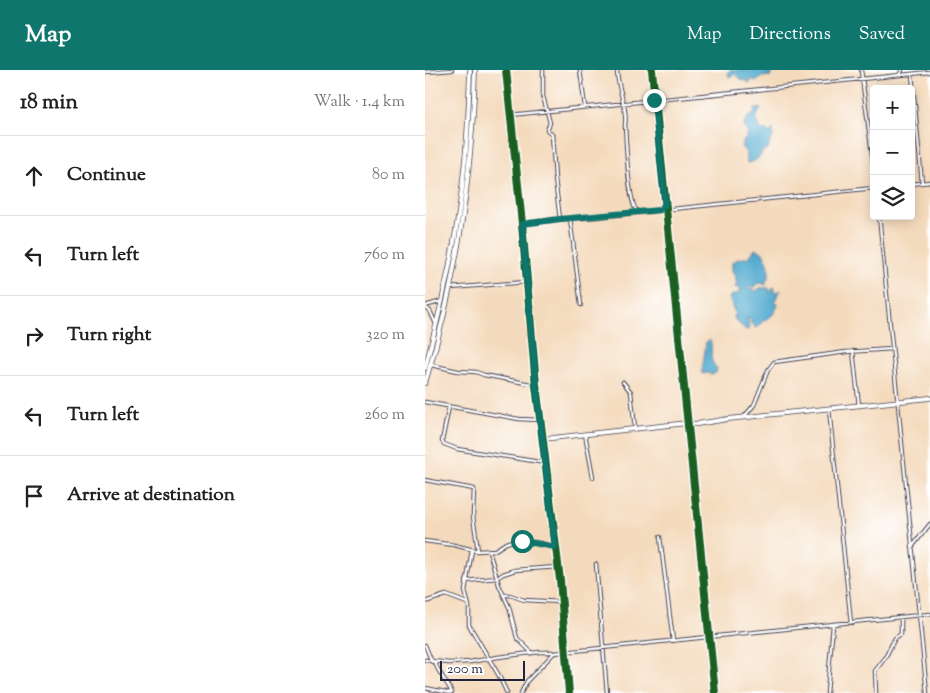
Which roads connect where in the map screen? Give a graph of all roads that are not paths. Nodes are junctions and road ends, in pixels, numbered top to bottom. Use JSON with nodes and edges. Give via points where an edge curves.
{"nodes":[{"id":1,"x":452,"y":70,"type":"edge"},
{"id":2,"x":470,"y":70,"type":"edge"},
{"id":3,"x":475,"y":70,"type":"edge"},
{"id":4,"x":506,"y":70,"type":"edge"},
{"id":5,"x":543,"y":70,"type":"edge"},
{"id":6,"x":580,"y":70,"type":"edge"},
{"id":7,"x":617,"y":70,"type":"edge"},
{"id":8,"x":652,"y":70,"type":"edge"},
{"id":9,"x":861,"y":70,"type":"edge"},
{"id":10,"x":902,"y":70,"type":"edge"},
{"id":11,"x":425,"y":72,"type":"edge"},
{"id":12,"x":930,"y":72,"type":"edge"},
{"id":13,"x":907,"y":74,"type":"junction"},
{"id":14,"x":912,"y":74,"type":"junction"},
{"id":15,"x":899,"y":75,"type":"junction"},
{"id":16,"x":862,"y":79,"type":"junction"},
{"id":17,"x":654,"y":100,"type":"junction"},
{"id":18,"x":622,"y":104,"type":"junction"},
{"id":19,"x":585,"y":107,"type":"junction"},
{"id":20,"x":547,"y":111,"type":"junction"},
{"id":21,"x":510,"y":115,"type":"junction"},
{"id":22,"x":870,"y":139,"type":"edge"},
{"id":23,"x":930,"y":182,"type":"edge"},
{"id":24,"x":923,"y":183,"type":"junction"},
{"id":25,"x":915,"y":184,"type":"edge"},
{"id":26,"x":870,"y":188,"type":"edge"},
{"id":27,"x":665,"y":204,"type":"junction"},
{"id":28,"x":666,"y":209,"type":"junction"},
{"id":29,"x":660,"y":210,"type":"junction"},
{"id":30,"x":639,"y":212,"type":"junction"},
{"id":31,"x":570,"y":218,"type":"junction"},
{"id":32,"x":560,"y":219,"type":"junction"},
{"id":33,"x":879,"y":220,"type":"edge"},
{"id":34,"x":522,"y":224,"type":"junction"},
{"id":35,"x":527,"y":282,"type":"junction"},
{"id":36,"x":450,"y":288,"type":"junction"},
{"id":37,"x":442,"y":301,"type":"junction"},
{"id":38,"x":425,"y":306,"type":"edge"},
{"id":39,"x":581,"y":306,"type":"dead end"},
{"id":40,"x":437,"y":325,"type":"junction"},
{"id":41,"x":892,"y":349,"type":"junction"},
{"id":42,"x":853,"y":352,"type":"junction"},
{"id":43,"x":431,"y":364,"type":"junction"},
{"id":44,"x":425,"y":368,"type":"edge"},
{"id":45,"x":623,"y":382,"type":"dead end"},
{"id":46,"x":425,"y":383,"type":"edge"},
{"id":47,"x":536,"y":385,"type":"junction"},
{"id":48,"x":930,"y":398,"type":"edge"},
{"id":49,"x":425,"y":402,"type":"edge"},
{"id":50,"x":898,"y":402,"type":"junction"},
{"id":51,"x":859,"y":406,"type":"junction"},
{"id":52,"x":449,"y":407,"type":"junction"},
{"id":53,"x":829,"y":409,"type":"junction"},
{"id":54,"x":744,"y":417,"type":"junction"},
{"id":55,"x":541,"y":420,"type":"junction"},
{"id":56,"x":687,"y":422,"type":"junction"},
{"id":57,"x":635,"y":428,"type":"junction"},
{"id":58,"x":585,"y":434,"type":"junction"},
{"id":59,"x":543,"y":439,"type":"junction"},
{"id":60,"x":546,"y":463,"type":"junction"},
{"id":61,"x":593,"y":477,"type":"dead end"},
{"id":62,"x":425,"y":480,"type":"edge"},
{"id":63,"x":930,"y":524,"type":"edge"},
{"id":64,"x":661,"y":537,"type":"dead end"},
{"id":65,"x":425,"y":541,"type":"edge"},
{"id":66,"x":555,"y":547,"type":"junction"},
{"id":67,"x":912,"y":547,"type":"junction"},
{"id":68,"x":472,"y":550,"type":"junction"},
{"id":69,"x":478,"y":551,"type":"junction"},
{"id":70,"x":489,"y":551,"type":"junction"},
{"id":71,"x":596,"y":564,"type":"dead end"},
{"id":72,"x":558,"y":567,"type":"junction"},
{"id":73,"x":497,"y":578,"type":"junction"},
{"id":74,"x":466,"y":581,"type":"junction"},
{"id":75,"x":504,"y":595,"type":"junction"},
{"id":76,"x":425,"y":602,"type":"edge"},
{"id":77,"x":562,"y":602,"type":"junction"},
{"id":78,"x":467,"y":603,"type":"junction"},
{"id":79,"x":930,"y":614,"type":"edge"},
{"id":80,"x":919,"y":616,"type":"junction"},
{"id":81,"x":901,"y":618,"type":"junction"},
{"id":82,"x":851,"y":623,"type":"junction"},
{"id":83,"x":833,"y":625,"type":"junction"},
{"id":84,"x":709,"y":638,"type":"junction"},
{"id":85,"x":673,"y":641,"type":"junction"},
{"id":86,"x":425,"y":645,"type":"edge"},
{"id":87,"x":603,"y":648,"type":"junction"},
{"id":88,"x":565,"y":652,"type":"junction"},
{"id":89,"x":532,"y":653,"type":"junction"},
{"id":90,"x":554,"y":653,"type":"junction"},
{"id":91,"x":488,"y":658,"type":"junction"},
{"id":92,"x":425,"y":660,"type":"edge"},
{"id":93,"x":433,"y":662,"type":"junction"},
{"id":94,"x":425,"y":688,"type":"edge"},
{"id":95,"x":452,"y":693,"type":"edge"},
{"id":96,"x":507,"y":693,"type":"edge"},
{"id":97,"x":521,"y":693,"type":"edge"},
{"id":98,"x":569,"y":693,"type":"edge"},
{"id":99,"x":607,"y":693,"type":"edge"},
{"id":100,"x":715,"y":693,"type":"edge"},
{"id":101,"x":827,"y":693,"type":"edge"},
{"id":102,"x":875,"y":693,"type":"edge"},
{"id":103,"x":927,"y":693,"type":"edge"}],
"edges":[{"from":1,"to":11,"type":"street"},
{"from":2,"to":37,"type":"main road","via":[[464,169]]},
{"from":3,"to":36,"type":"main road","via":[[469,169]]},
{"from":4,"to":21,"type":"street"},
{"from":5,"to":20,"type":"street","via":[[543,96]]},
{"from":6,"to":19,"type":"street"},
{"from":7,"to":18,"type":"street"},
{"from":8,"to":17,"type":"street"},
{"from":9,"to":16,"type":"street"},
{"from":10,"to":13,"type":"street"},
{"from":10,"to":15,"type":"street"},
{"from":12,"to":14,"type":"street"},
{"from":13,"to":14,"type":"street"},
{"from":13,"to":15,"type":"street"},
{"from":14,"to":24,"type":"street"},
{"from":15,"to":16,"type":"street"},
{"from":16,"to":17,"type":"street"},
{"from":16,"to":22,"type":"street"},
{"from":17,"to":18,"type":"street"},
{"from":17,"to":27,"type":"street"},
{"from":18,"to":19,"type":"street"},
{"from":18,"to":30,"type":"street","via":[[626,115],[630,192],[634,208]]},
{"from":19,"to":20,"type":"street"},
{"from":20,"to":21,"type":"street"},
{"from":20,"to":32,"type":"street","via":[[550,122],[547,130],[553,134]]},
{"from":21,"to":34,"type":"street"},
{"from":23,"to":24,"type":"street"},
{"from":24,"to":25,"type":"street"},
{"from":26,"to":28,"type":"street"},
{"from":27,"to":28,"type":"street"},
{"from":27,"to":29,"type":"street"},
{"from":28,"to":29,"type":"street"},
{"from":28,"to":56,"type":"street"},
{"from":29,"to":30,"type":"street"},
{"from":30,"to":31,"type":"street"},
{"from":31,"to":32,"type":"street"},
{"from":31,"to":39,"type":"street"},
{"from":32,"to":34,"type":"street"},
{"from":33,"to":41,"type":"street"},
{"from":34,"to":35,"type":"street"},
{"from":35,"to":36,"type":"street"},
{"from":35,"to":47,"type":"street"},
{"from":36,"to":43,"type":"main road"},
{"from":37,"to":38,"type":"street"},
{"from":37,"to":40,"type":"main road"},
{"from":38,"to":40,"type":"street"},
{"from":40,"to":44,"type":"main road"},
{"from":41,"to":42,"type":"street"},
{"from":41,"to":50,"type":"street"},
{"from":42,"to":51,"type":"street"},
{"from":42,"to":54,"type":"street","via":[[775,362],[767,370],[754,405]]},
{"from":43,"to":46,"type":"main road"},
{"from":43,"to":47,"type":"street"},
{"from":45,"to":57,"type":"street","via":[[631,392]]},
{"from":47,"to":55,"type":"street"},
{"from":48,"to":50,"type":"main road"},
{"from":49,"to":52,"type":"street"},
{"from":50,"to":51,"type":"main road"},
{"from":50,"to":67,"type":"street"},
{"from":51,"to":53,"type":"main road"},
{"from":52,"to":55,"type":"street"},
{"from":52,"to":60,"type":"street","via":[[444,444],[457,449]]},
{"from":53,"to":54,"type":"main road"},
{"from":53,"to":82,"type":"street"},
{"from":54,"to":56,"type":"main road","via":[[697,424]]},
{"from":55,"to":59,"type":"street"},
{"from":56,"to":57,"type":"main road"},
{"from":56,"to":84,"type":"street"},
{"from":57,"to":58,"type":"main road"},
{"from":58,"to":59,"type":"main road"},
{"from":58,"to":61,"type":"street"},
{"from":59,"to":60,"type":"street"},
{"from":60,"to":66,"type":"street"},
{"from":62,"to":69,"type":"street","via":[[474,489],[473,516]]},
{"from":63,"to":67,"type":"street"},
{"from":64,"to":85,"type":"street"},
{"from":65,"to":68,"type":"street"},
{"from":66,"to":70,"type":"street","via":[[515,540]]},
{"from":66,"to":72,"type":"street"},
{"from":67,"to":80,"type":"street"},
{"from":68,"to":69,"type":"street"},
{"from":68,"to":74,"type":"street"},
{"from":69,"to":70,"type":"street"},
{"from":70,"to":73,"type":"street"},
{"from":71,"to":87,"type":"street"},
{"from":72,"to":73,"type":"street","via":[[515,570]]},
{"from":72,"to":77,"type":"street"},
{"from":73,"to":74,"type":"street"},
{"from":73,"to":75,"type":"street"},
{"from":74,"to":78,"type":"street"},
{"from":75,"to":77,"type":"street","via":[[524,600]]},
{"from":75,"to":89,"type":"street","via":[[517,638]]},
{"from":76,"to":78,"type":"street","via":[[446,595]]},
{"from":77,"to":88,"type":"street"},
{"from":78,"to":91,"type":"street","via":[[469,625]]},
{"from":79,"to":80,"type":"street"},
{"from":80,"to":81,"type":"street"},
{"from":80,"to":103,"type":"street"},
{"from":81,"to":82,"type":"street"},
{"from":81,"to":102,"type":"street","via":[[901,634],[895,638],[875,671]]},
{"from":82,"to":83,"type":"street"},
{"from":83,"to":84,"type":"street"},
{"from":83,"to":101,"type":"street"},
{"from":84,"to":85,"type":"street"},
{"from":84,"to":100,"type":"street"},
{"from":85,"to":87,"type":"street"},
{"from":86,"to":93,"type":"street"},
{"from":87,"to":88,"type":"street"},
{"from":87,"to":99,"type":"street"},
{"from":88,"to":90,"type":"street"},
{"from":88,"to":98,"type":"street"},
{"from":89,"to":90,"type":"street"},
{"from":89,"to":91,"type":"street"},
{"from":90,"to":97,"type":"street","via":[[527,681]]},
{"from":91,"to":93,"type":"street","via":[[469,662]]},
{"from":91,"to":96,"type":"street"},
{"from":92,"to":93,"type":"street"},
{"from":93,"to":95,"type":"street"},
{"from":94,"to":95,"type":"street"}]}
